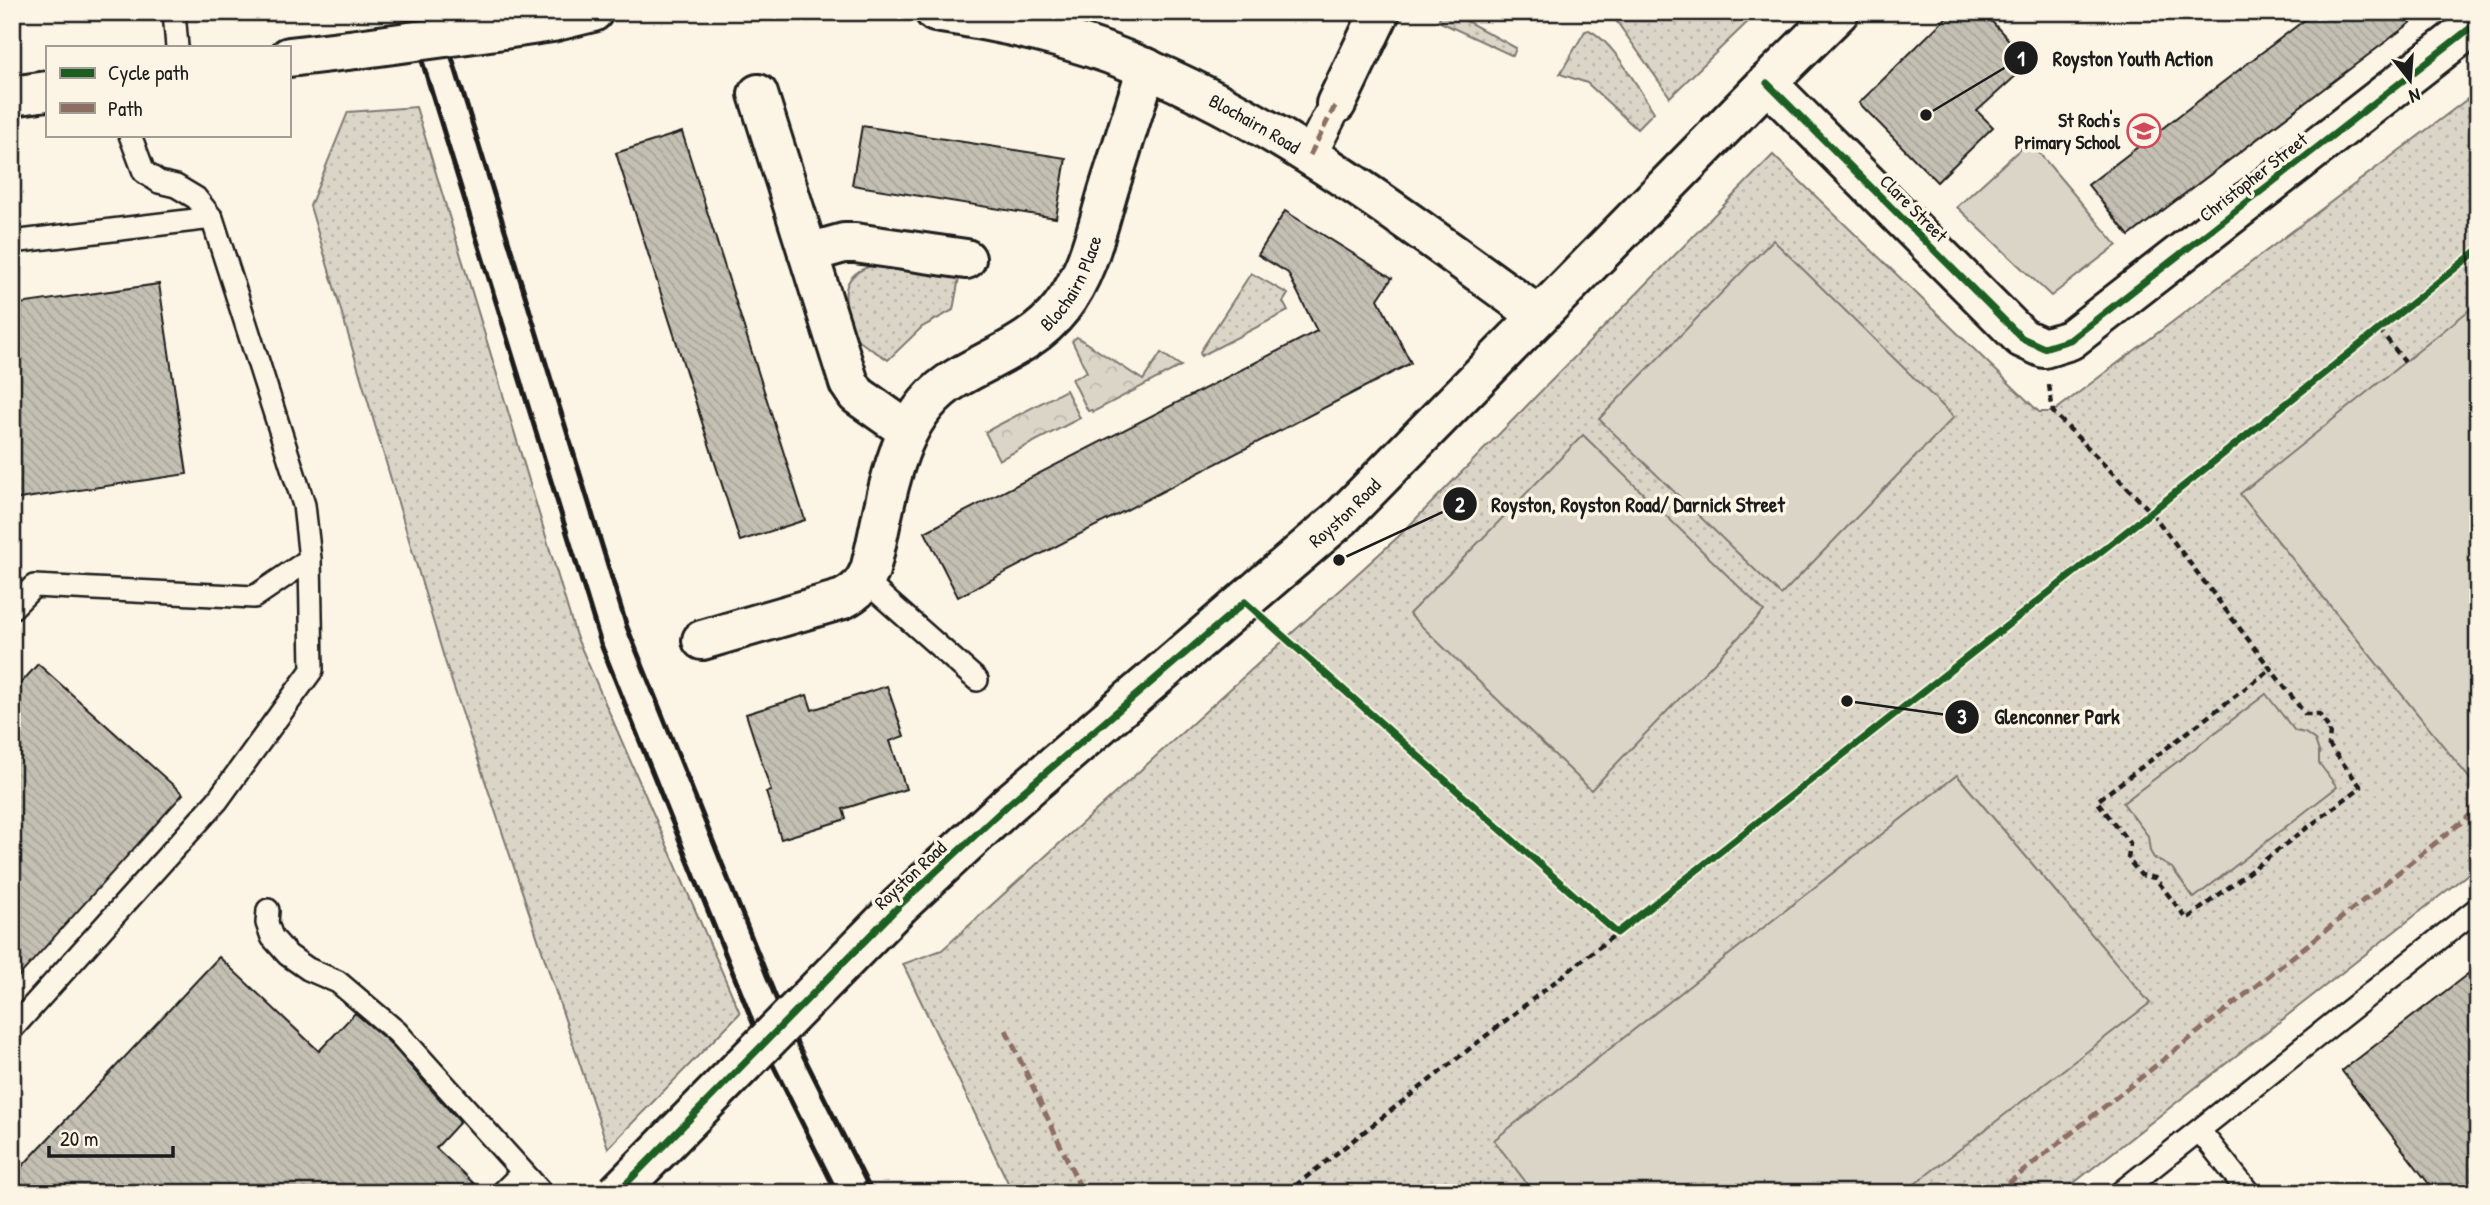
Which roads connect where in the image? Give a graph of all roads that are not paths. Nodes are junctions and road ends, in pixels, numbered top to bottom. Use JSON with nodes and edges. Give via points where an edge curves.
{"nodes":[{"id":1,"x":174,"y":12,"type":"edge"},
{"id":2,"x":593,"y":12,"type":"edge"},
{"id":3,"x":935,"y":12,"type":"edge"},
{"id":4,"x":1380,"y":12,"type":"edge"},
{"id":5,"x":1839,"y":12,"type":"edge"},
{"id":6,"x":2478,"y":22,"type":"edge"},
{"id":7,"x":177,"y":46,"type":"edge"},
{"id":8,"x":290,"y":57,"type":"edge"},
{"id":9,"x":1147,"y":68,"type":"junction"},
{"id":10,"x":1767,"y":83,"type":"junction"},
{"id":11,"x":46,"y":91,"type":"edge"},
{"id":12,"x":758,"y":94,"type":"dead end"},
{"id":13,"x":12,"y":96,"type":"edge"},
{"id":14,"x":1336,"y":104,"type":"joint"},
{"id":15,"x":130,"y":136,"type":"edge"},
{"id":16,"x":1310,"y":155,"type":"junction"},
{"id":17,"x":212,"y":218,"type":"junction"},
{"id":18,"x":12,"y":242,"type":"edge"},
{"id":19,"x":808,"y":253,"type":"junction"},
{"id":20,"x":966,"y":259,"type":"dead end"},
{"id":21,"x":1539,"y":316,"type":"junction"},
{"id":22,"x":2044,"y":348,"type":"joint"},
{"id":23,"x":908,"y":431,"type":"junction"},
{"id":24,"x":310,"y":559,"type":"junction"},
{"id":25,"x":865,"y":581,"type":"junction"},
{"id":26,"x":12,"y":608,"type":"edge"},
{"id":27,"x":702,"y":640,"type":"dead end"},
{"id":28,"x":977,"y":680,"type":"dead end"},
{"id":29,"x":2478,"y":908,"type":"edge"},
{"id":30,"x":268,"y":910,"type":"dead end"},
{"id":31,"x":12,"y":1029,"type":"edge"},
{"id":32,"x":2199,"y":1130,"type":"junction"},
{"id":33,"x":522,"y":1173,"type":"junction"},
{"id":34,"x":502,"y":1193,"type":"edge"},
{"id":35,"x":542,"y":1193,"type":"edge"},
{"id":36,"x":617,"y":1193,"type":"edge"},
{"id":37,"x":2120,"y":1193,"type":"edge"},
{"id":38,"x":2249,"y":1193,"type":"edge"}],
"edges":[{"from":1,"to":7,"type":"lane"},
{"from":2,"to":8,"type":"street","bridge":true,"via":[[552,22]]},
{"from":3,"to":9,"type":"street","name":"Blochairn Road","via":[[1062,38]]},
{"from":4,"to":14,"type":"street"},
{"from":5,"to":10,"type":"street","name":"Royston Road"},
{"from":6,"to":22,"type":"street","name":"Christopher Street","via":[[2070,340]]},
{"from":9,"to":16,"type":"street","name":"Blochairn Road"},
{"from":9,"to":23,"type":"street","name":"Blochairn Place","via":[[1075,288],[1031,337],[941,388]]},
{"from":10,"to":21,"type":"street","name":"Royston Road"},
{"from":10,"to":22,"type":"street","name":"Clare Street","via":[[2022,338]]},
{"from":11,"to":13,"type":"street"},
{"from":12,"to":19,"type":"street"},
{"from":14,"to":16,"type":"street"},
{"from":15,"to":17,"type":"lane","via":[[144,172],[195,198]]},
{"from":16,"to":21,"type":"street","name":"Blochairn Road"},
{"from":17,"to":18,"type":"lane"},
{"from":17,"to":24,"type":"lane","via":[[304,505]]},
{"from":19,"to":20,"type":"street","via":[[855,243]]},
{"from":19,"to":23,"type":"street","via":[[849,383],[857,395]]},
{"from":21,"to":36,"type":"street","name":"Royston Road","bridge":true,"via":[[1342,517],[1010,803],[900,905]]},
{"from":23,"to":25,"type":"street","name":"Blochairn Place"},
{"from":24,"to":26,"type":"lane","via":[[254,597],[33,586]]},
{"from":24,"to":31,"type":"lane","via":[[312,670],[217,801]]},
{"from":25,"to":27,"type":"street","via":[[843,599]]},
{"from":25,"to":28,"type":"lane"},
{"from":29,"to":32,"type":"lane"},
{"from":30,"to":33,"type":"lane","via":[[272,937],[288,955],[338,982],[397,1032]]},
{"from":32,"to":37,"type":"lane"},
{"from":32,"to":38,"type":"lane"},
{"from":33,"to":34,"type":"lane"},
{"from":33,"to":35,"type":"lane"}]}
